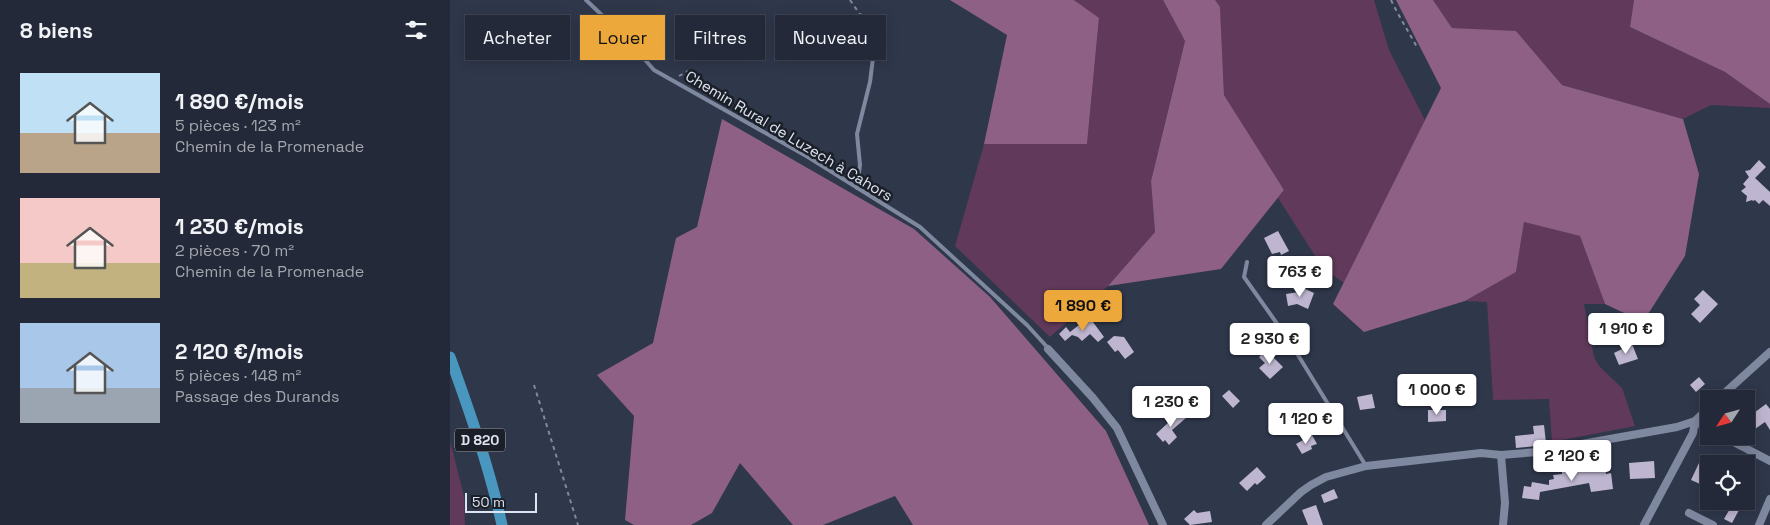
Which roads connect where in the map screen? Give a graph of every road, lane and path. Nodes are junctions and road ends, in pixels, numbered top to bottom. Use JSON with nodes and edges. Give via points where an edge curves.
{"nodes":[{"id":1,"x":586,"y":0,"type":"edge"},
{"id":2,"x":850,"y":0,"type":"edge"},
{"id":3,"x":1390,"y":0,"type":"edge"},
{"id":4,"x":860,"y":15,"type":"edge"},
{"id":5,"x":1418,"y":49,"type":"dead end"},
{"id":6,"x":873,"y":60,"type":"edge"},
{"id":7,"x":695,"y":74,"type":"dead end"},
{"id":8,"x":675,"y":82,"type":"junction"},
{"id":9,"x":857,"y":188,"type":"junction"},
{"id":10,"x":1246,"y":262,"type":"dead end"},
{"id":11,"x":1048,"y":349,"type":"joint"},
{"id":12,"x":1770,"y":352,"type":"edge"},
{"id":13,"x":450,"y":357,"type":"edge"},
{"id":14,"x":534,"y":385,"type":"dead end"},
{"id":15,"x":1728,"y":390,"type":"edge"},
{"id":16,"x":1700,"y":416,"type":"edge"},
{"id":17,"x":1695,"y":421,"type":"junction"},
{"id":18,"x":1700,"y":424,"type":"edge"},
{"id":19,"x":1739,"y":445,"type":"edge"},
{"id":20,"x":1501,"y":455,"type":"junction"},
{"id":21,"x":1770,"y":461,"type":"edge"},
{"id":22,"x":1366,"y":466,"type":"junction"},
{"id":23,"x":1770,"y":500,"type":"edge"},
{"id":24,"x":1689,"y":513,"type":"dead end"},
{"id":25,"x":502,"y":525,"type":"edge"},
{"id":26,"x":578,"y":525,"type":"edge"},
{"id":27,"x":1163,"y":525,"type":"edge"},
{"id":28,"x":1266,"y":525,"type":"edge"},
{"id":29,"x":1503,"y":525,"type":"edge"},
{"id":30,"x":1644,"y":525,"type":"edge"},
{"id":31,"x":1712,"y":525,"type":"edge"},
{"id":32,"x":1759,"y":525,"type":"edge"}],
"edges":[{"from":1,"to":8,"type":"lane","name":"Chemin Rural de Luzech à Cahors","via":[[654,70]]},
{"from":2,"to":4,"type":"path"},
{"from":3,"to":5,"type":"path"},
{"from":6,"to":9,"type":"lane","via":[[857,134],[860,165]]},
{"from":7,"to":8,"type":"path","via":[[688,71]]},
{"from":8,"to":9,"type":"lane","name":"Chemin Rural de Luzech à Cahors"},
{"from":9,"to":11,"type":"lane","name":"Chemin Rural de Luzech à Cahors","via":[[920,227],[1028,325]]},
{"from":10,"to":22,"type":"lane","via":[[1244,277],[1290,342]]},
{"from":11,"to":27,"type":"street","via":[[1117,428]]},
{"from":12,"to":15,"type":"street"},
{"from":13,"to":25,"type":"main road","number":"D 820","via":[[493,483]]},
{"from":14,"to":26,"type":"path"},
{"from":16,"to":17,"type":"street"},
{"from":17,"to":18,"type":"street"},
{"from":17,"to":20,"type":"street","via":[[1550,451]]},
{"from":17,"to":30,"type":"street","via":[[1689,440]]},
{"from":19,"to":21,"type":"street"},
{"from":20,"to":22,"type":"street","via":[[1481,453]]},
{"from":20,"to":29,"type":"street","via":[[1506,503]]},
{"from":22,"to":28,"type":"street","via":[[1326,477],[1311,485]]},
{"from":23,"to":32,"type":"street"},
{"from":24,"to":31,"type":"street"}]}
